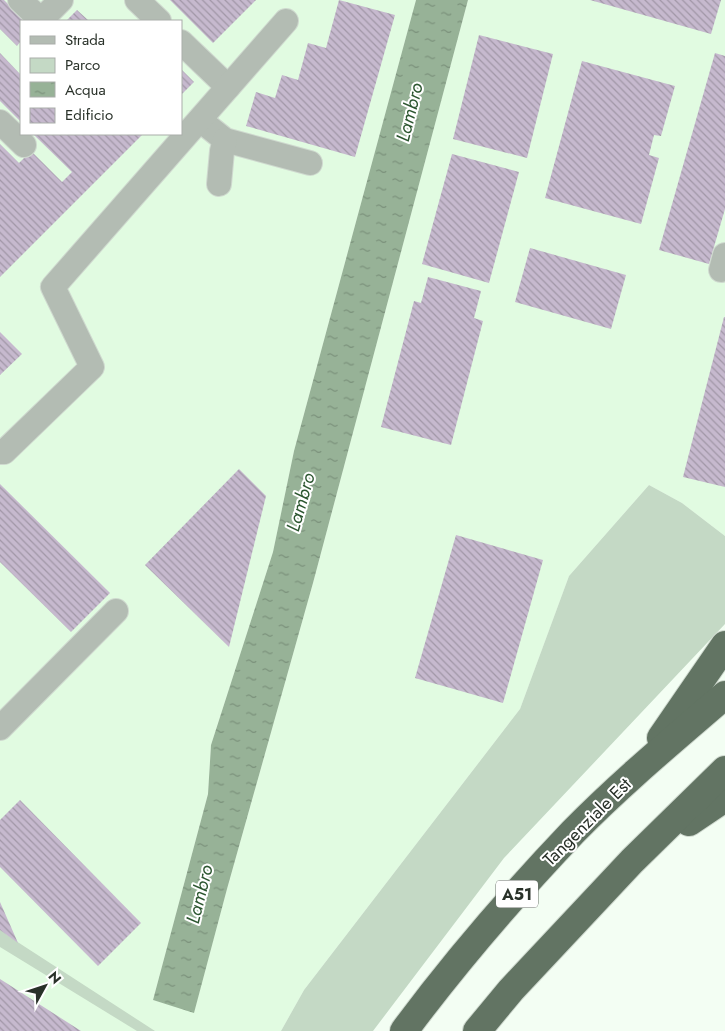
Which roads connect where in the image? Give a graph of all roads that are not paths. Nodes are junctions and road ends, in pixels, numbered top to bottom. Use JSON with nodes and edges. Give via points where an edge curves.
{"nodes":[{"id":1,"x":20,"y":0,"type":"edge"},
{"id":2,"x":61,"y":0,"type":"edge"},
{"id":3,"x":137,"y":0,"type":"edge"},
{"id":4,"x":158,"y":20,"type":"edge"},
{"id":5,"x":286,"y":21,"type":"dead end"},
{"id":6,"x":182,"y":43,"type":"edge"},
{"id":7,"x":228,"y":87,"type":"junction"},
{"id":8,"x":200,"y":120,"type":"junction"},
{"id":9,"x":0,"y":122,"type":"edge"},
{"id":10,"x":225,"y":140,"type":"junction"},
{"id":11,"x":24,"y":145,"type":"dead end"},
{"id":12,"x":310,"y":163,"type":"dead end"},
{"id":13,"x":219,"y":184,"type":"dead end"},
{"id":14,"x":0,"y":452,"type":"edge"},
{"id":15,"x":116,"y":611,"type":"dead end"},
{"id":16,"x":725,"y":645,"type":"edge"},
{"id":17,"x":725,"y":694,"type":"edge"},
{"id":18,"x":0,"y":728,"type":"edge"},
{"id":19,"x":642,"y":768,"type":"junction"},
{"id":20,"x":725,"y":770,"type":"edge"},
{"id":21,"x":725,"y":798,"type":"edge"},
{"id":22,"x":632,"y":861,"type":"junction"},
{"id":23,"x":404,"y":1031,"type":"edge"},
{"id":24,"x":477,"y":1031,"type":"edge"}],
"edges":[{"from":1,"to":2,"type":"lane","via":[[41,20]]},
{"from":3,"to":4,"type":"lane"},
{"from":5,"to":7,"type":"lane"},
{"from":6,"to":7,"type":"lane"},
{"from":7,"to":8,"type":"lane"},
{"from":8,"to":10,"type":"lane"},
{"from":8,"to":14,"type":"lane","via":[[54,288],[92,367],[4,452]]},
{"from":9,"to":11,"type":"lane"},
{"from":10,"to":12,"type":"lane"},
{"from":10,"to":13,"type":"lane"},
{"from":15,"to":18,"type":"lane"},
{"from":16,"to":19,"type":"highway"},
{"from":17,"to":19,"type":"highway","name":"Tangenziale Est","number":"A51"},
{"from":19,"to":23,"type":"highway","name":"Tangenziale Est","number":"A51","via":[[574,831],[507,904],[441,980]]},
{"from":20,"to":22,"type":"highway"},
{"from":21,"to":22,"type":"highway"},
{"from":22,"to":24,"type":"highway"}]}
